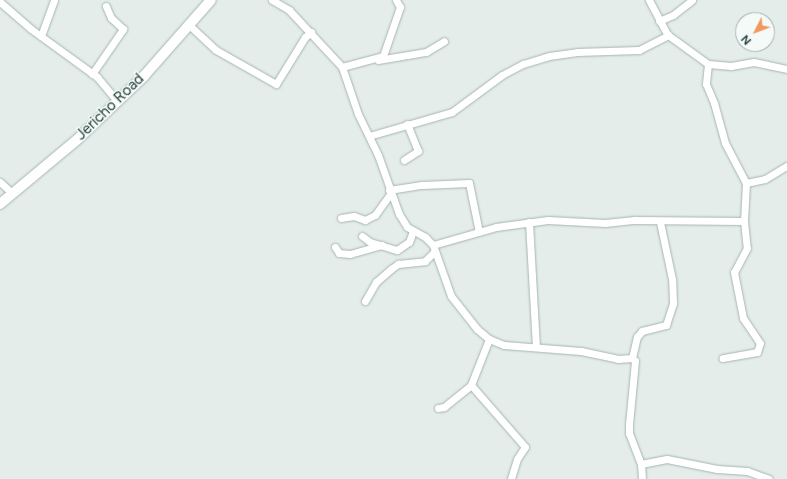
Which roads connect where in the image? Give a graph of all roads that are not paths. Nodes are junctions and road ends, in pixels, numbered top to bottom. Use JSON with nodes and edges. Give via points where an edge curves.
{"nodes":[{"id":1,"x":54,"y":0,"type":"edge"},
{"id":2,"x":211,"y":0,"type":"edge"},
{"id":3,"x":272,"y":0,"type":"edge"},
{"id":4,"x":396,"y":0,"type":"edge"},
{"id":5,"x":649,"y":0,"type":"edge"},
{"id":6,"x":692,"y":0,"type":"edge"},
{"id":7,"x":0,"y":2,"type":"edge"},
{"id":8,"x":106,"y":6,"type":"dead end"},
{"id":9,"x":659,"y":21,"type":"junction"},
{"id":10,"x":188,"y":24,"type":"junction"},
{"id":11,"x":311,"y":32,"type":"junction"},
{"id":12,"x":668,"y":35,"type":"junction"},
{"id":13,"x":41,"y":36,"type":"junction"},
{"id":14,"x":444,"y":41,"type":"dead end"},
{"id":15,"x":366,"y":61,"type":"junction"},
{"id":16,"x":708,"y":64,"type":"junction"},
{"id":17,"x":342,"y":67,"type":"junction"},
{"id":18,"x":787,"y":69,"type":"edge"},
{"id":19,"x":92,"y":74,"type":"junction"},
{"id":20,"x":117,"y":101,"type":"junction"},
{"id":21,"x":407,"y":124,"type":"junction"},
{"id":22,"x":369,"y":136,"type":"junction"},
{"id":23,"x":404,"y":160,"type":"dead end"},
{"id":24,"x":787,"y":166,"type":"edge"},
{"id":25,"x":0,"y":182,"type":"edge"},
{"id":26,"x":746,"y":183,"type":"junction"},
{"id":27,"x":390,"y":192,"type":"junction"},
{"id":28,"x":12,"y":193,"type":"junction"},
{"id":29,"x":0,"y":204,"type":"edge"},
{"id":30,"x":341,"y":218,"type":"dead end"},
{"id":31,"x":744,"y":221,"type":"junction"},
{"id":32,"x":529,"y":222,"type":"junction"},
{"id":33,"x":660,"y":222,"type":"junction"},
{"id":34,"x":413,"y":231,"type":"junction"},
{"id":35,"x":479,"y":232,"type":"junction"},
{"id":36,"x":362,"y":236,"type":"dead end"},
{"id":37,"x":382,"y":245,"type":"junction"},
{"id":38,"x":335,"y":247,"type":"dead end"},
{"id":39,"x":433,"y":248,"type":"junction"},
{"id":40,"x":365,"y":300,"type":"dead end"},
{"id":41,"x":489,"y":339,"type":"junction"},
{"id":42,"x":536,"y":347,"type":"junction"},
{"id":43,"x":632,"y":358,"type":"junction"},
{"id":44,"x":723,"y":358,"type":"dead end"},
{"id":45,"x":471,"y":385,"type":"junction"},
{"id":46,"x":438,"y":408,"type":"dead end"},
{"id":47,"x":641,"y":464,"type":"junction"},
{"id":48,"x":512,"y":479,"type":"edge"},
{"id":49,"x":642,"y":479,"type":"edge"},
{"id":50,"x":769,"y":479,"type":"edge"}],
"edges":[{"from":1,"to":13,"type":"street"},
{"from":2,"to":10,"type":"street","name":"Jericho Road"},
{"from":3,"to":11,"type":"street","via":[[289,10]]},
{"from":4,"to":15,"type":"street","via":[[400,7],[385,52],[379,58]]},
{"from":5,"to":9,"type":"street"},
{"from":6,"to":9,"type":"street","via":[[673,15]]},
{"from":7,"to":13,"type":"street"},
{"from":8,"to":19,"type":"street","via":[[111,18],[123,29]]},
{"from":9,"to":12,"type":"street"},
{"from":10,"to":11,"type":"street","via":[[216,50],[276,84],[305,37]]},
{"from":10,"to":20,"type":"street","name":"Jericho Road","via":[[144,76]]},
{"from":11,"to":17,"type":"street"},
{"from":12,"to":16,"type":"street"},
{"from":12,"to":21,"type":"street","via":[[639,50],[577,52],[523,64],[502,75],[452,112]]},
{"from":13,"to":19,"type":"street"},
{"from":14,"to":15,"type":"street","via":[[437,47],[406,57]]},
{"from":15,"to":17,"type":"street"},
{"from":16,"to":18,"type":"street","via":[[731,66],[754,62]]},
{"from":16,"to":26,"type":"street","via":[[706,84],[719,116],[725,143]]},
{"from":17,"to":22,"type":"street","via":[[358,114]]},
{"from":19,"to":20,"type":"street"},
{"from":20,"to":28,"type":"street","name":"Jericho Road","via":[[80,137]]},
{"from":21,"to":22,"type":"street"},
{"from":21,"to":23,"type":"street","via":[[418,151]]},
{"from":22,"to":27,"type":"street"},
{"from":24,"to":26,"type":"street","via":[[765,179]]},
{"from":25,"to":28,"type":"street"},
{"from":26,"to":31,"type":"street"},
{"from":27,"to":30,"type":"street","via":[[375,215],[365,220],[354,216]]},
{"from":27,"to":34,"type":"street","via":[[399,214],[407,227]]},
{"from":27,"to":35,"type":"street","via":[[422,185],[469,183]]},
{"from":28,"to":29,"type":"street","name":"Jericho Road"},
{"from":31,"to":33,"type":"street"},
{"from":31,"to":44,"type":"street","via":[[747,248],[735,267],[736,293],[746,325],[759,339],[760,349]]},
{"from":32,"to":33,"type":"street"},
{"from":32,"to":35,"type":"street"},
{"from":32,"to":42,"type":"street","via":[[536,299]]},
{"from":33,"to":43,"type":"street","via":[[672,279],[673,303],[666,326],[642,331],[637,337]]},
{"from":34,"to":37,"type":"street","via":[[409,242],[396,250]]},
{"from":34,"to":39,"type":"street","via":[[425,237]]},
{"from":35,"to":39,"type":"street"},
{"from":36,"to":37,"type":"street"},
{"from":37,"to":38,"type":"street","via":[[350,254],[339,253]]},
{"from":39,"to":40,"type":"street","via":[[424,261],[398,264],[391,269],[376,282]]},
{"from":39,"to":41,"type":"street","via":[[455,303]]},
{"from":41,"to":42,"type":"street","via":[[504,345]]},
{"from":41,"to":45,"type":"street"},
{"from":42,"to":43,"type":"street"},
{"from":43,"to":47,"type":"street","via":[[636,364],[629,433]]},
{"from":45,"to":46,"type":"street","via":[[444,407]]},
{"from":45,"to":48,"type":"street","via":[[525,447],[517,459]]},
{"from":47,"to":49,"type":"street"},
{"from":47,"to":50,"type":"street","via":[[667,459],[717,469],[747,471]]}]}
